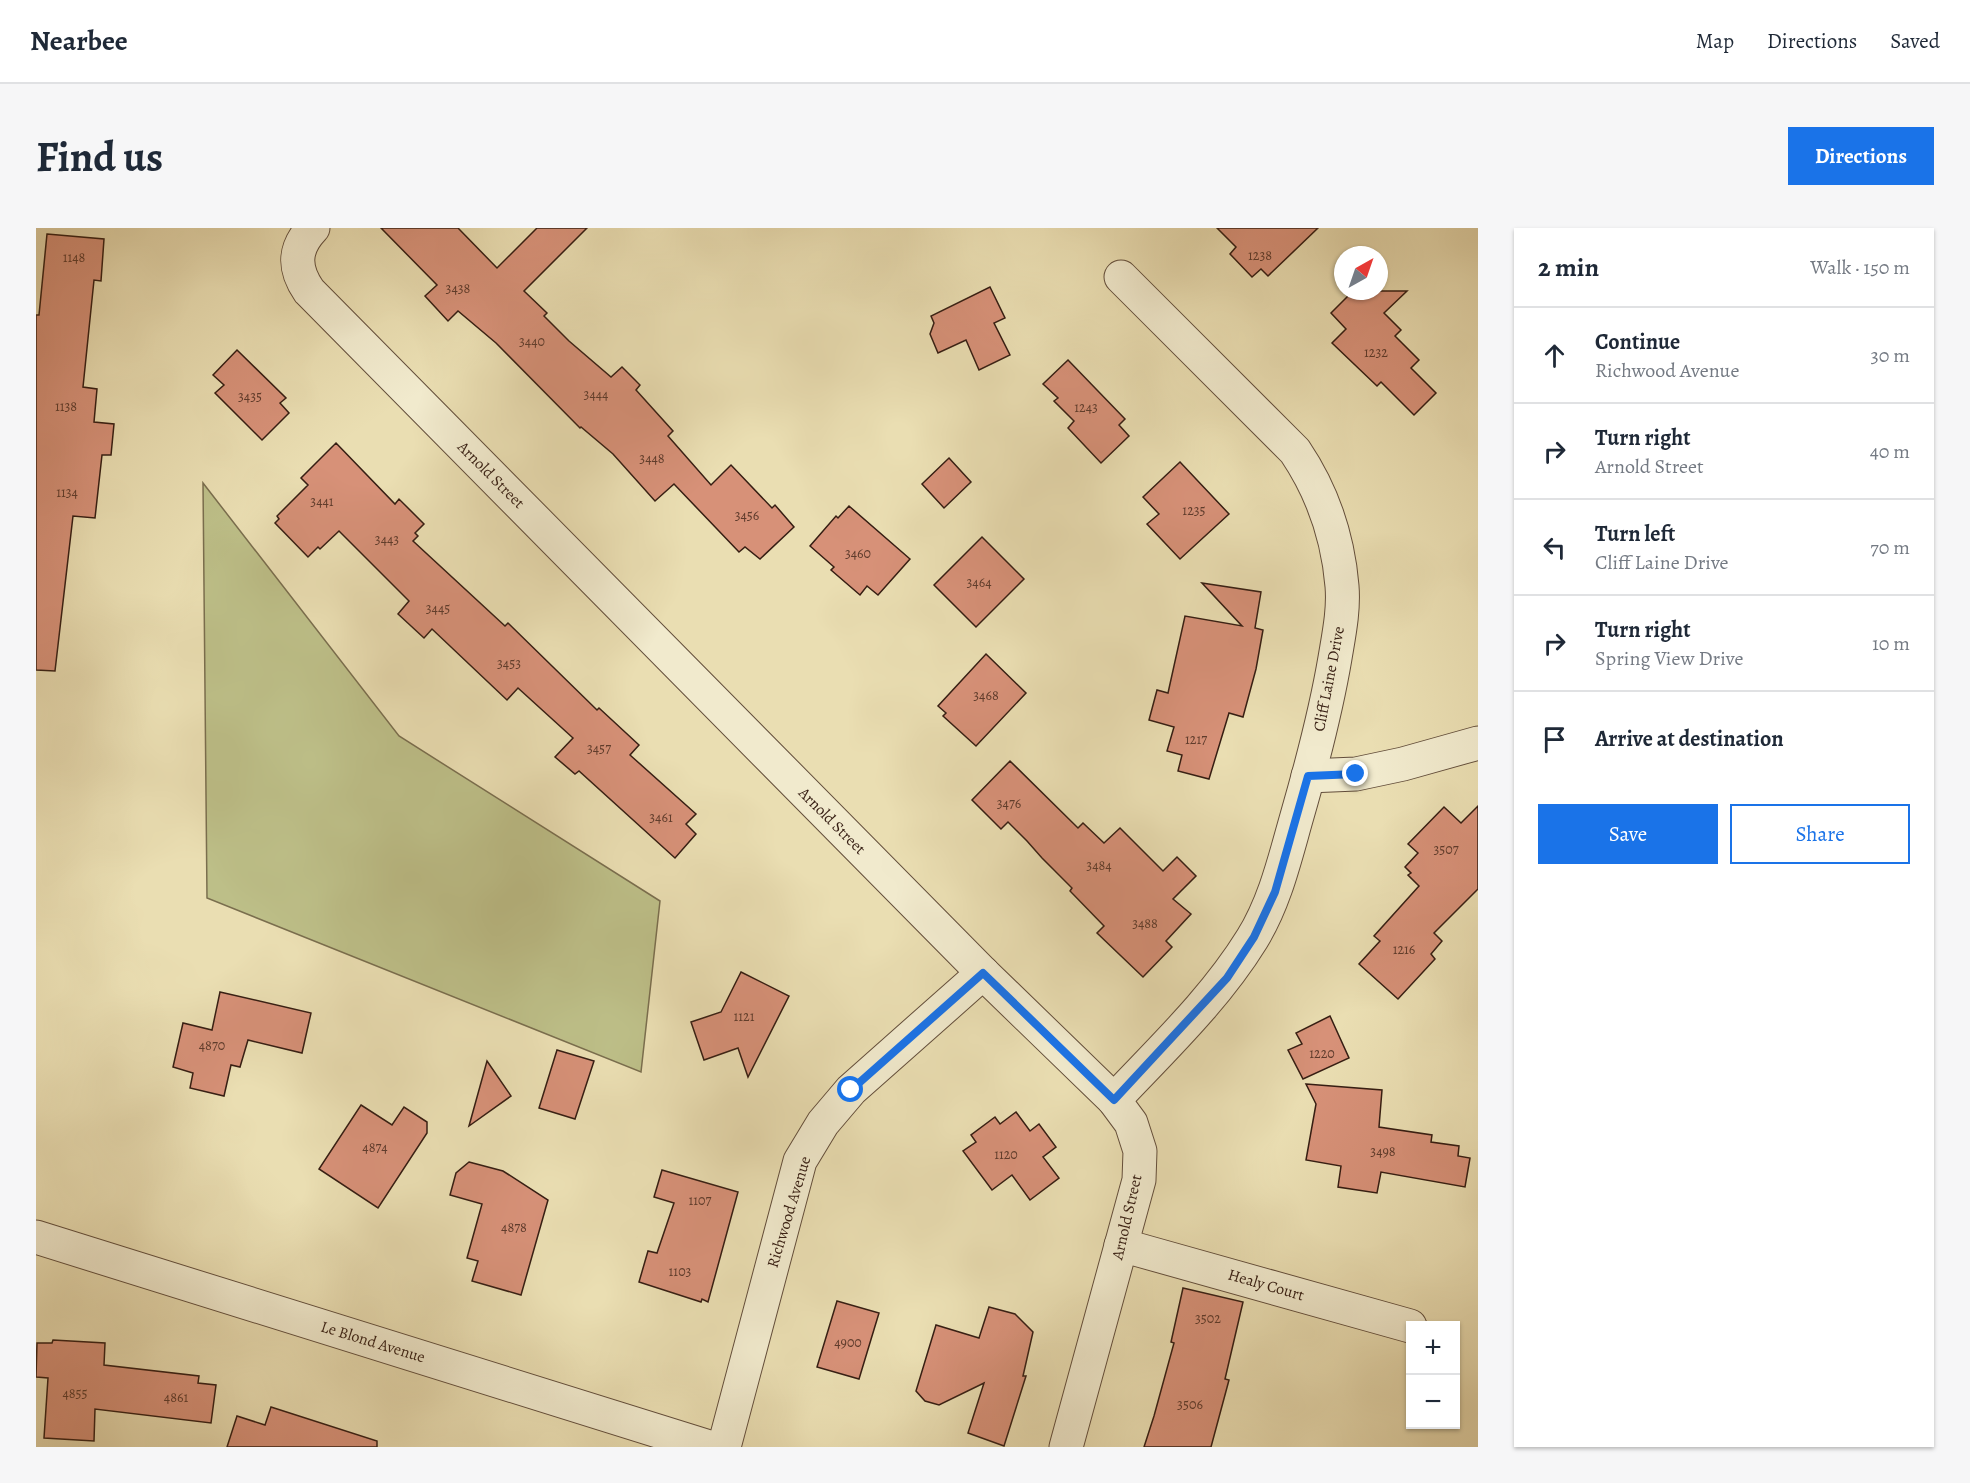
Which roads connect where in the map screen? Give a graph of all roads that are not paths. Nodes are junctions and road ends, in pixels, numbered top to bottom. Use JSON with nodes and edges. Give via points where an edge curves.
{"nodes":[{"id":1,"x":313,"y":228,"type":"edge"},
{"id":2,"x":1121,"y":277,"type":"dead end"},
{"id":3,"x":1478,"y":743,"type":"edge"},
{"id":4,"x":1308,"y":776,"type":"junction"},
{"id":5,"x":983,"y":973,"type":"junction"},
{"id":6,"x":1114,"y":1100,"type":"junction"},
{"id":7,"x":36,"y":1237,"type":"edge"},
{"id":8,"x":1121,"y":1245,"type":"junction"},
{"id":9,"x":1406,"y":1325,"type":"edge"},
{"id":10,"x":709,"y":1447,"type":"edge"},
{"id":11,"x":724,"y":1447,"type":"edge"},
{"id":12,"x":1066,"y":1447,"type":"edge"}],
"edges":[{"from":1,"to":5,"type":"street","name":"Arnold Street","via":[[301,243],[297,259],[300,279],[309,291]]},
{"from":2,"to":4,"type":"street","name":"Cliff Laine Drive","via":[[1295,451],[1326,508],[1339,556],[1341,621],[1328,700]]},
{"from":3,"to":4,"type":"street","via":[[1356,774]]},
{"from":4,"to":6,"type":"street","name":"Cliff Laine Drive","via":[[1275,892],[1254,937],[1227,978]]},
{"from":5,"to":6,"type":"street","name":"Arnold Street"},
{"from":5,"to":11,"type":"street","name":"Richwood Avenue","via":[[851,1090],[800,1161]]},
{"from":6,"to":8,"type":"street","name":"Arnold Street","via":[[1131,1123],[1140,1151],[1138,1180]]},
{"from":7,"to":10,"type":"street","name":"Le Blond Avenue"},
{"from":8,"to":9,"type":"street","name":"Healy Court"},
{"from":8,"to":12,"type":"street","name":"Arnold Street"}]}
